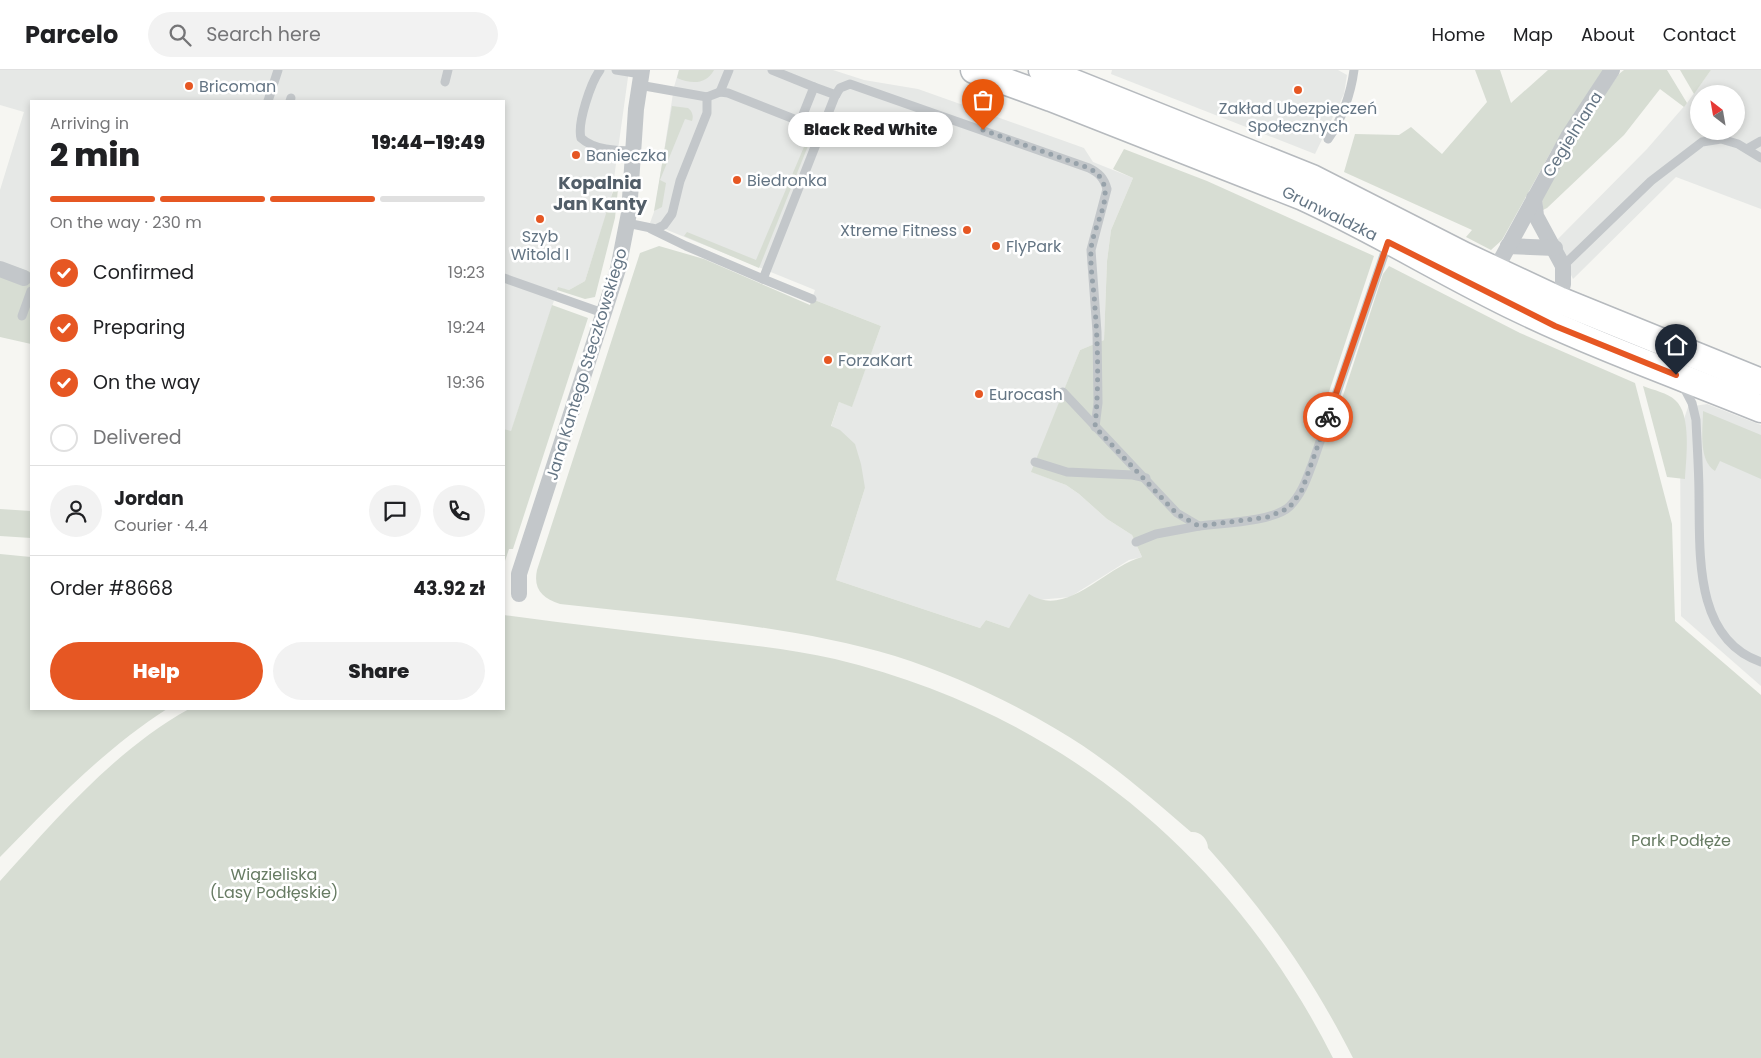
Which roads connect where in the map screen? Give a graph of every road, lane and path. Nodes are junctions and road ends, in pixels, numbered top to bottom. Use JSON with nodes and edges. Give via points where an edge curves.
{"nodes":[{"id":1,"x":278,"y":70,"type":"edge"},
{"id":2,"x":448,"y":70,"type":"edge"},
{"id":3,"x":600,"y":70,"type":"edge"},
{"id":4,"x":616,"y":70,"type":"edge"},
{"id":5,"x":729,"y":70,"type":"edge"},
{"id":6,"x":772,"y":70,"type":"edge"},
{"id":7,"x":974,"y":70,"type":"edge"},
{"id":8,"x":1042,"y":70,"type":"edge"},
{"id":9,"x":1354,"y":70,"type":"edge"},
{"id":10,"x":1612,"y":70,"type":"edge"},
{"id":11,"x":641,"y":76,"type":"edge"},
{"id":12,"x":444,"y":82,"type":"dead end"},
{"id":13,"x":814,"y":86,"type":"junction"},
{"id":14,"x":720,"y":92,"type":"junction"},
{"id":15,"x":836,"y":95,"type":"junction"},
{"id":16,"x":707,"y":97,"type":"junction"},
{"id":17,"x":268,"y":100,"type":"edge"},
{"id":18,"x":800,"y":122,"type":"junction"},
{"id":19,"x":822,"y":130,"type":"junction"},
{"id":20,"x":1328,"y":139,"type":"dead end"},
{"id":21,"x":1761,"y":141,"type":"edge"},
{"id":22,"x":1747,"y":149,"type":"junction"},
{"id":23,"x":634,"y":151,"type":"junction"},
{"id":24,"x":1761,"y":158,"type":"edge"},
{"id":25,"x":1534,"y":198,"type":"junction"},
{"id":26,"x":627,"y":222,"type":"junction"},
{"id":27,"x":651,"y":229,"type":"junction"},
{"id":28,"x":1388,"y":242,"type":"junction"},
{"id":29,"x":1508,"y":246,"type":"junction"},
{"id":30,"x":1555,"y":248,"type":"junction"},
{"id":31,"x":1563,"y":266,"type":"junction"},
{"id":32,"x":0,"y":269,"type":"edge"},
{"id":33,"x":505,"y":278,"type":"edge"},
{"id":34,"x":763,"y":279,"type":"junction"},
{"id":35,"x":1490,"y":281,"type":"junction"},
{"id":36,"x":29,"y":285,"type":"edge"},
{"id":37,"x":812,"y":299,"type":"dead end"},
{"id":38,"x":1559,"y":300,"type":"junction"},
{"id":39,"x":604,"y":314,"type":"junction"},
{"id":40,"x":22,"y":316,"type":"dead end"},
{"id":41,"x":1676,"y":375,"type":"junction"},
{"id":42,"x":1761,"y":382,"type":"edge"},
{"id":43,"x":1063,"y":392,"type":"dead end"},
{"id":44,"x":1761,"y":410,"type":"edge"},
{"id":45,"x":1095,"y":427,"type":"junction"},
{"id":46,"x":1035,"y":462,"type":"dead end"},
{"id":47,"x":1146,"y":478,"type":"junction"},
{"id":48,"x":1199,"y":526,"type":"junction"},
{"id":49,"x":1136,"y":542,"type":"dead end"},
{"id":50,"x":519,"y":594,"type":"dead end"},
{"id":51,"x":1761,"y":662,"type":"edge"}],
"edges":[{"from":1,"to":17,"type":"lane"},
{"from":2,"to":12,"type":"lane"},
{"from":3,"to":23,"type":"lane","via":[[593,82],[580,126],[580,138],[608,149]]},
{"from":4,"to":11,"type":"lane"},
{"from":5,"to":14,"type":"lane"},
{"from":6,"to":13,"type":"lane"},
{"from":7,"to":28,"type":"main road","name":"Grunwaldzka","via":[[1303,197]]},
{"from":8,"to":35,"type":"main road","name":"Grunwaldzka","via":[[1312,178]]},
{"from":9,"to":20,"type":"lane","via":[[1343,110]]},
{"from":10,"to":25,"type":"street","name":"Cegielniana","via":[[1568,137]]},
{"from":11,"to":16,"type":"lane"},
{"from":11,"to":23,"type":"street","name":"Jana Kantego Steczkowskiego"},
{"from":13,"to":15,"type":"lane"},
{"from":13,"to":18,"type":"lane"},
{"from":14,"to":16,"type":"lane"},
{"from":14,"to":18,"type":"lane"},
{"from":15,"to":19,"type":"lane"},
{"from":15,"to":45,"type":"lane","via":[[840,88],[859,85],[1089,168],[1105,181],[1107,189],[1091,250],[1097,332]]},
{"from":16,"to":27,"type":"lane","via":[[707,113],[680,181],[672,214],[661,228]]},
{"from":18,"to":19,"type":"lane"},
{"from":19,"to":34,"type":"lane"},
{"from":21,"to":22,"type":"lane"},
{"from":22,"to":24,"type":"lane"},
{"from":22,"to":31,"type":"lane","via":[[1721,139],[1702,142],[1651,181]]},
{"from":23,"to":26,"type":"street","name":"Jana Kantego Steczkowskiego"},
{"from":25,"to":29,"type":"street","name":"Cegielniana"},
{"from":25,"to":30,"type":"street","via":[[1536,216]]},
{"from":26,"to":27,"type":"lane"},
{"from":26,"to":39,"type":"street","name":"Jana Kantego Steczkowskiego","via":[[618,269]]},
{"from":27,"to":34,"type":"lane"},
{"from":28,"to":35,"type":"main road","name":"Grunwaldzka"},
{"from":28,"to":48,"type":"lane","via":[[1302,490],[1289,508],[1268,517]]},
{"from":29,"to":30,"type":"street"},
{"from":29,"to":35,"type":"street","name":"Cegielniana"},
{"from":30,"to":31,"type":"street"},
{"from":31,"to":38,"type":"street"},
{"from":32,"to":36,"type":"street"},
{"from":33,"to":39,"type":"lane"},
{"from":34,"to":37,"type":"lane"},
{"from":35,"to":38,"type":"main road","name":"Grunwaldzka"},
{"from":35,"to":41,"type":"main road","name":"Grunwaldzka","via":[[1555,326]]},
{"from":36,"to":40,"type":"lane"},
{"from":38,"to":42,"type":"main road","name":"Grunwaldzka"},
{"from":39,"to":50,"type":"street","name":"Jana Kantego Steczkowskiego","via":[[521,568]]},
{"from":41,"to":44,"type":"main road","name":"Grunwaldzka"},
{"from":41,"to":51,"type":"lane","via":[[1692,403],[1696,420],[1700,557],[1707,601],[1719,630],[1727,640],[1750,658]]},
{"from":43,"to":45,"type":"lane"},
{"from":45,"to":47,"type":"lane"},
{"from":46,"to":47,"type":"lane","via":[[1067,472]]},
{"from":47,"to":48,"type":"lane","via":[[1177,514]]},
{"from":48,"to":49,"type":"lane","via":[[1156,534]]}]}
